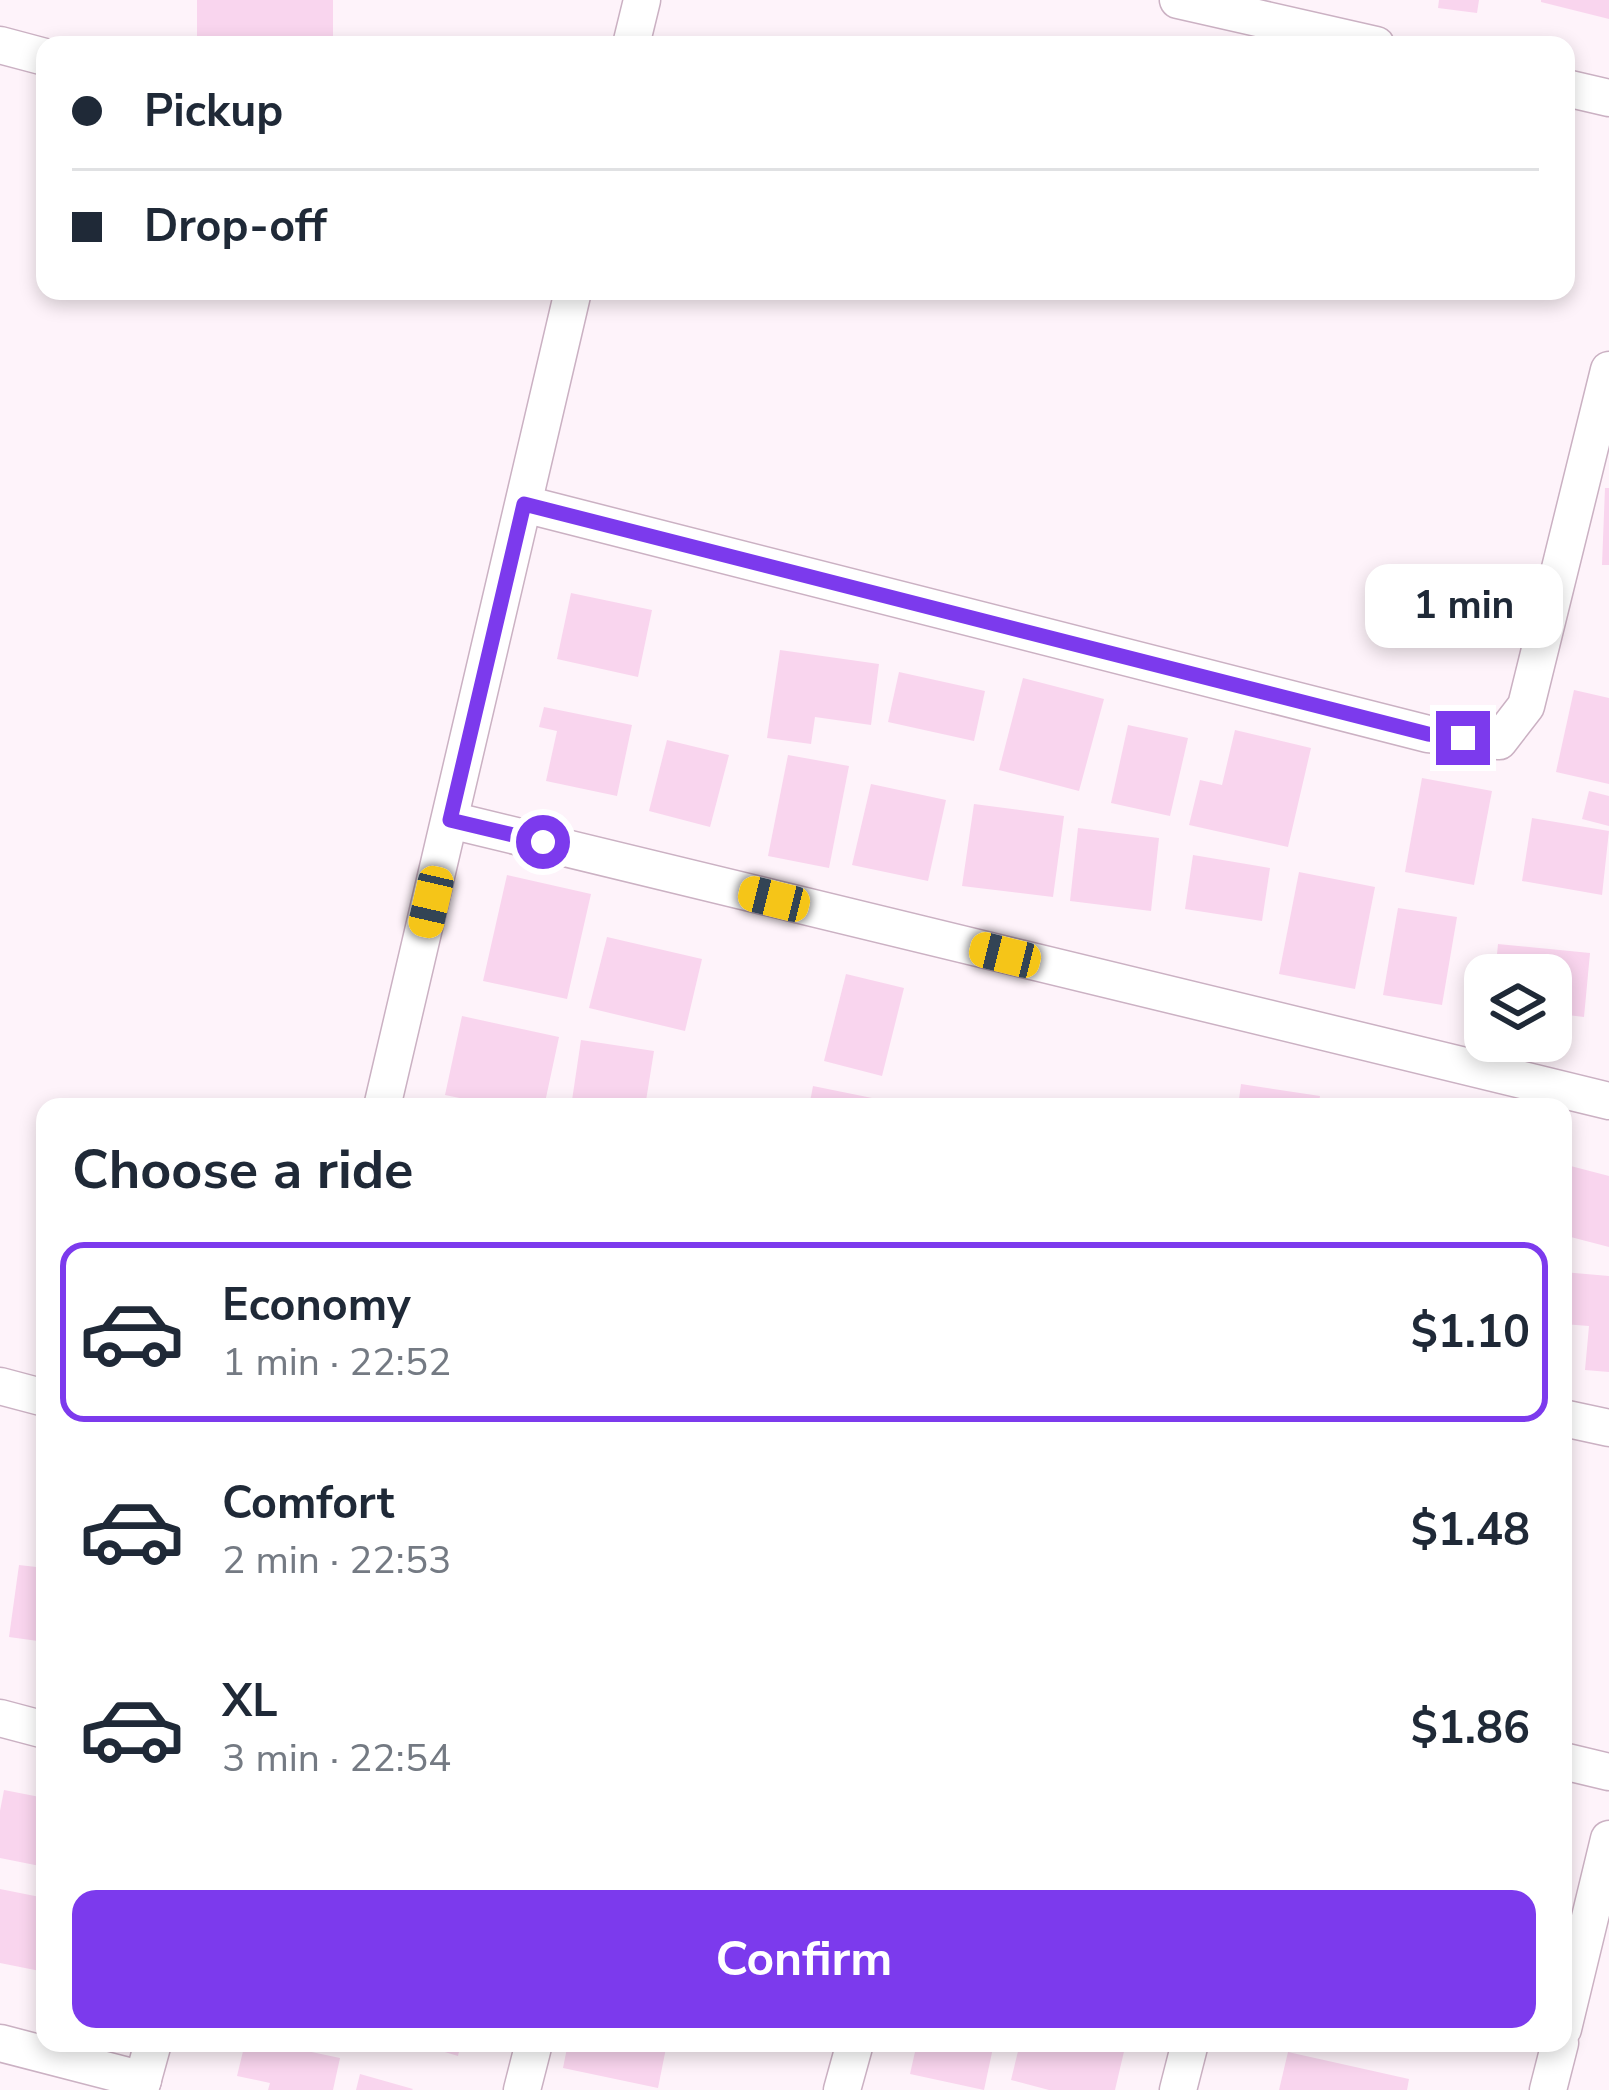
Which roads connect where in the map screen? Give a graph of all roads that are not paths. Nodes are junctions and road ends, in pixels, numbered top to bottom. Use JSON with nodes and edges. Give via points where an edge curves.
{"nodes":[{"id":1,"x":642,"y":0,"type":"edge"},
{"id":2,"x":1178,"y":0,"type":"edge"},
{"id":3,"x":633,"y":36,"type":"edge"},
{"id":4,"x":1336,"y":36,"type":"edge"},
{"id":5,"x":0,"y":45,"type":"edge"},
{"id":6,"x":36,"y":54,"type":"edge"},
{"id":7,"x":1575,"y":90,"type":"edge"},
{"id":8,"x":1609,"y":98,"type":"edge"},
{"id":9,"x":571,"y":300,"type":"edge"},
{"id":10,"x":1609,"y":370,"type":"edge"},
{"id":11,"x":1602,"y":437,"type":"edge"},
{"id":12,"x":524,"y":504,"type":"junction"},
{"id":13,"x":450,"y":820,"type":"junction"},
{"id":14,"x":384,"y":1098,"type":"edge"},
{"id":15,"x":1609,"y":1101,"type":"edge"},
{"id":16,"x":0,"y":1386,"type":"edge"},
{"id":17,"x":36,"y":1396,"type":"edge"},
{"id":18,"x":1572,"y":1420,"type":"edge"},
{"id":19,"x":1609,"y":1428,"type":"edge"},
{"id":20,"x":0,"y":1718,"type":"edge"},
{"id":21,"x":36,"y":1728,"type":"edge"},
{"id":22,"x":1572,"y":1763,"type":"edge"},
{"id":23,"x":1609,"y":1772,"type":"edge"},
{"id":24,"x":1609,"y":1839,"type":"edge"},
{"id":25,"x":1572,"y":1992,"type":"edge"},
{"id":26,"x":0,"y":2044,"type":"edge"},
{"id":27,"x":150,"y":2052,"type":"edge"},
{"id":28,"x":532,"y":2052,"type":"edge"},
{"id":29,"x":853,"y":2052,"type":"edge"},
{"id":30,"x":1188,"y":2052,"type":"edge"},
{"id":31,"x":1557,"y":2052,"type":"edge"},
{"id":32,"x":141,"y":2085,"type":"edge"},
{"id":33,"x":523,"y":2090,"type":"edge"},
{"id":34,"x":842,"y":2090,"type":"edge"},
{"id":35,"x":1178,"y":2090,"type":"edge"},
{"id":36,"x":1548,"y":2090,"type":"edge"}],
"edges":[{"from":1,"to":3,"type":"street"},
{"from":2,"to":4,"type":"street"},
{"from":5,"to":6,"type":"street"},
{"from":7,"to":8,"type":"street"},
{"from":9,"to":12,"type":"street"},
{"from":10,"to":11,"type":"street"},
{"from":11,"to":12,"type":"street","via":[[1526,706],[1498,741],[1428,734]]},
{"from":12,"to":13,"type":"street"},
{"from":13,"to":14,"type":"street"},
{"from":13,"to":15,"type":"street"},
{"from":16,"to":17,"type":"street"},
{"from":18,"to":19,"type":"street"},
{"from":20,"to":21,"type":"street"},
{"from":22,"to":23,"type":"street"},
{"from":24,"to":25,"type":"street"},
{"from":26,"to":32,"type":"street"},
{"from":27,"to":32,"type":"street"},
{"from":28,"to":33,"type":"street"},
{"from":29,"to":34,"type":"street"},
{"from":30,"to":35,"type":"street"},
{"from":31,"to":36,"type":"street"}]}
